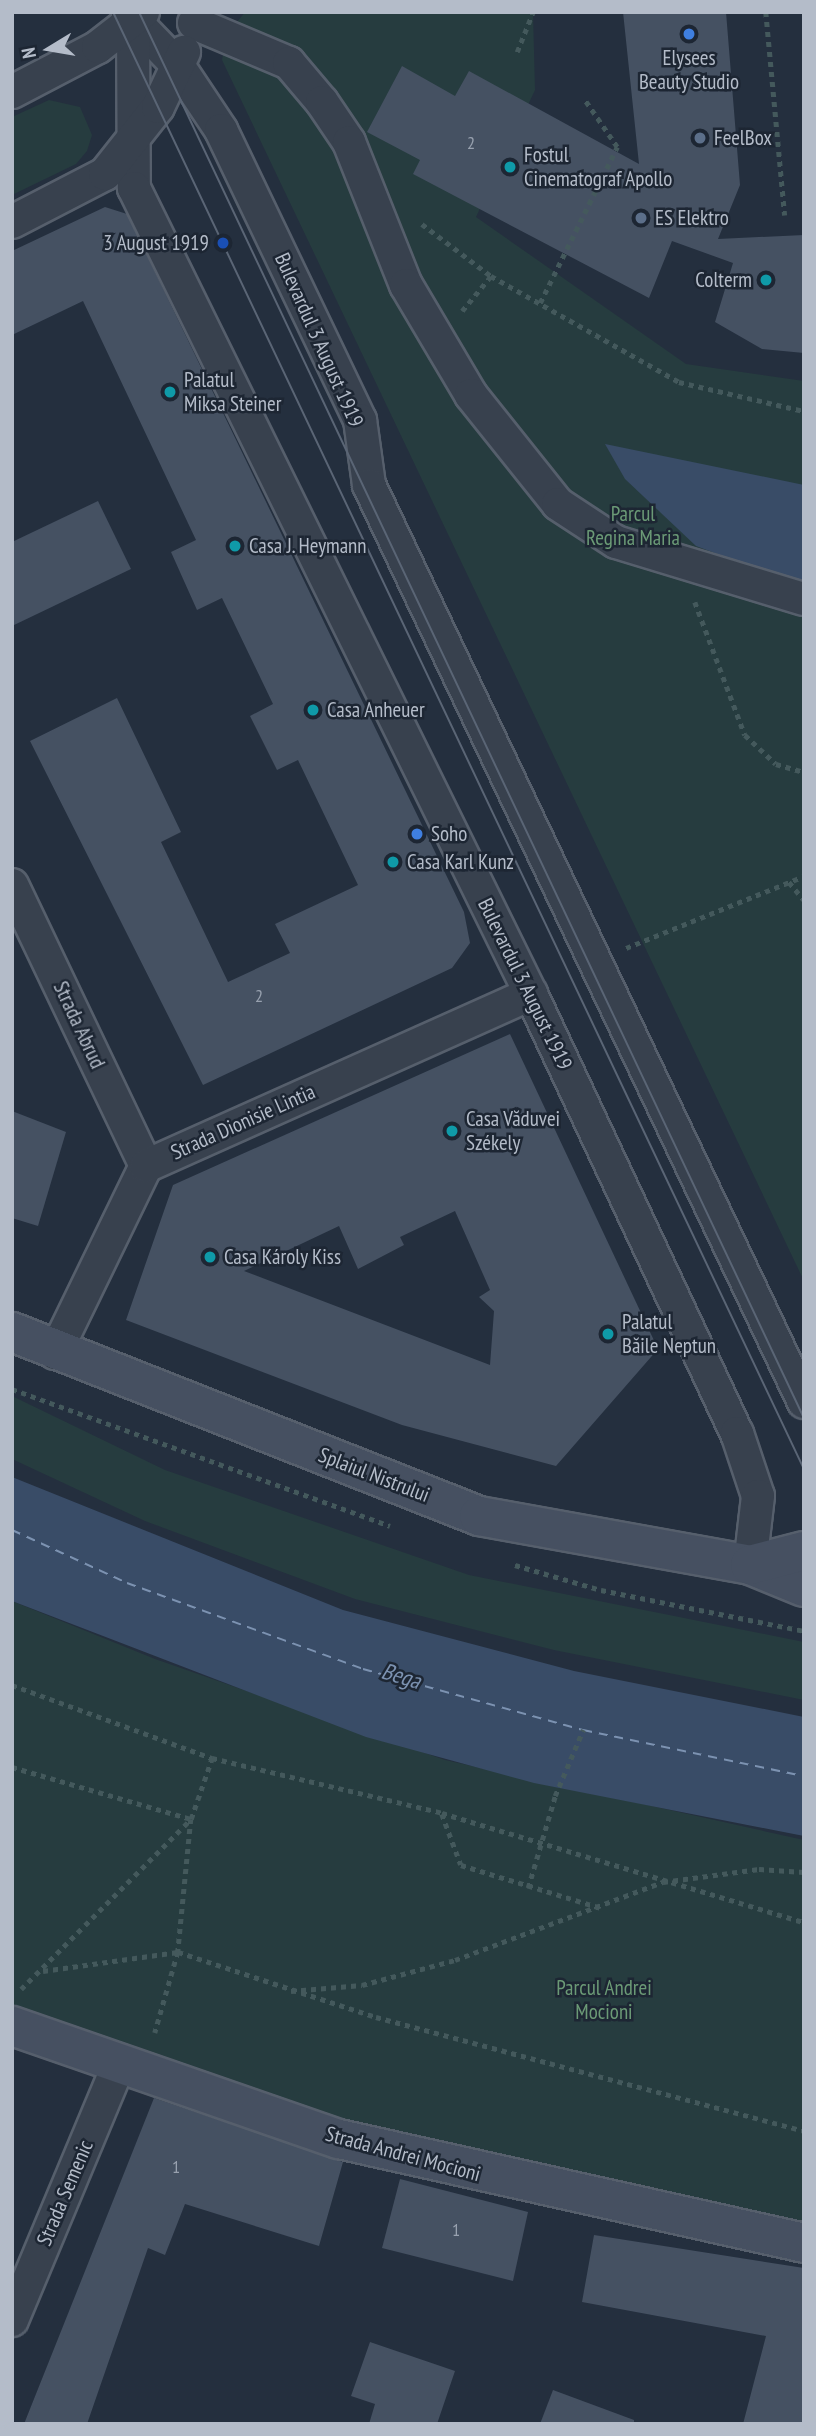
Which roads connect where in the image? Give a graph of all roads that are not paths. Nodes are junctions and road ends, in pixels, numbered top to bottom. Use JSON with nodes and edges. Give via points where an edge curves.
{"nodes":[{"id":1,"x":134,"y":16,"type":"edge"},
{"id":2,"x":198,"y":18,"type":"edge"},
{"id":3,"x":179,"y":67,"type":"junction"},
{"id":4,"x":12,"y":92,"type":"edge"},
{"id":5,"x":134,"y":140,"type":"junction"},
{"id":6,"x":12,"y":222,"type":"edge"},
{"id":7,"x":804,"y":599,"type":"edge"},
{"id":8,"x":12,"y":885,"type":"edge"},
{"id":9,"x":531,"y":995,"type":"junction"},
{"id":10,"x":146,"y":1166,"type":"junction"},
{"id":11,"x":12,"y":1332,"type":"edge"},
{"id":12,"x":55,"y":1353,"type":"junction"},
{"id":13,"x":804,"y":1402,"type":"edge"},
{"id":14,"x":804,"y":1551,"type":"edge"},
{"id":15,"x":750,"y":1565,"type":"junction"},
{"id":16,"x":804,"y":1587,"type":"edge"},
{"id":17,"x":12,"y":2026,"type":"edge"},
{"id":18,"x":131,"y":2070,"type":"junction"},
{"id":19,"x":804,"y":2243,"type":"edge"},
{"id":20,"x":12,"y":2320,"type":"edge"}],
"edges":[{"from":1,"to":3,"type":"street","name":"Bulevardul 3 August 1919"},
{"from":1,"to":4,"type":"street"},
{"from":1,"to":5,"type":"street","name":"Bulevardul 3 August 1919"},
{"from":2,"to":3,"type":"street"},
{"from":2,"to":7,"type":"street","via":[[289,63],[322,102],[349,142],[386,241],[439,339],[515,457],[558,504],[616,541],[681,565]]},
{"from":3,"to":5,"type":"street"},
{"from":3,"to":13,"type":"street","name":"Bulevardul 3 August 1919","via":[[221,130],[360,420],[369,485]]},
{"from":5,"to":6,"type":"street","via":[[105,174]]},
{"from":5,"to":9,"type":"street","name":"Bulevardul 3 August 1919","via":[[134,188]]},
{"from":8,"to":10,"type":"street","name":"Strada Abrud"},
{"from":9,"to":10,"type":"street","name":"Strada Dionisie Lintia"},
{"from":9,"to":15,"type":"street","name":"Bulevardul 3 August 1919","via":[[737,1433],[758,1496]]},
{"from":10,"to":12,"type":"street","name":"Strada Dionisie Lintia"},
{"from":11,"to":12,"type":"street","name":"Splaiul Nistrului"},
{"from":12,"to":15,"type":"street","name":"Splaiul Nistrului","via":[[479,1516]]},
{"from":14,"to":15,"type":"street","name":"Splaiul Nistrului"},
{"from":15,"to":16,"type":"street","name":"Splaiul Nistrului"},
{"from":17,"to":18,"type":"street","name":"Strada Andrei Mocioni"},
{"from":18,"to":19,"type":"street","name":"Strada Andrei Mocioni","via":[[448,2168]]},
{"from":18,"to":20,"type":"street","name":"Strada Semenic"}]}
